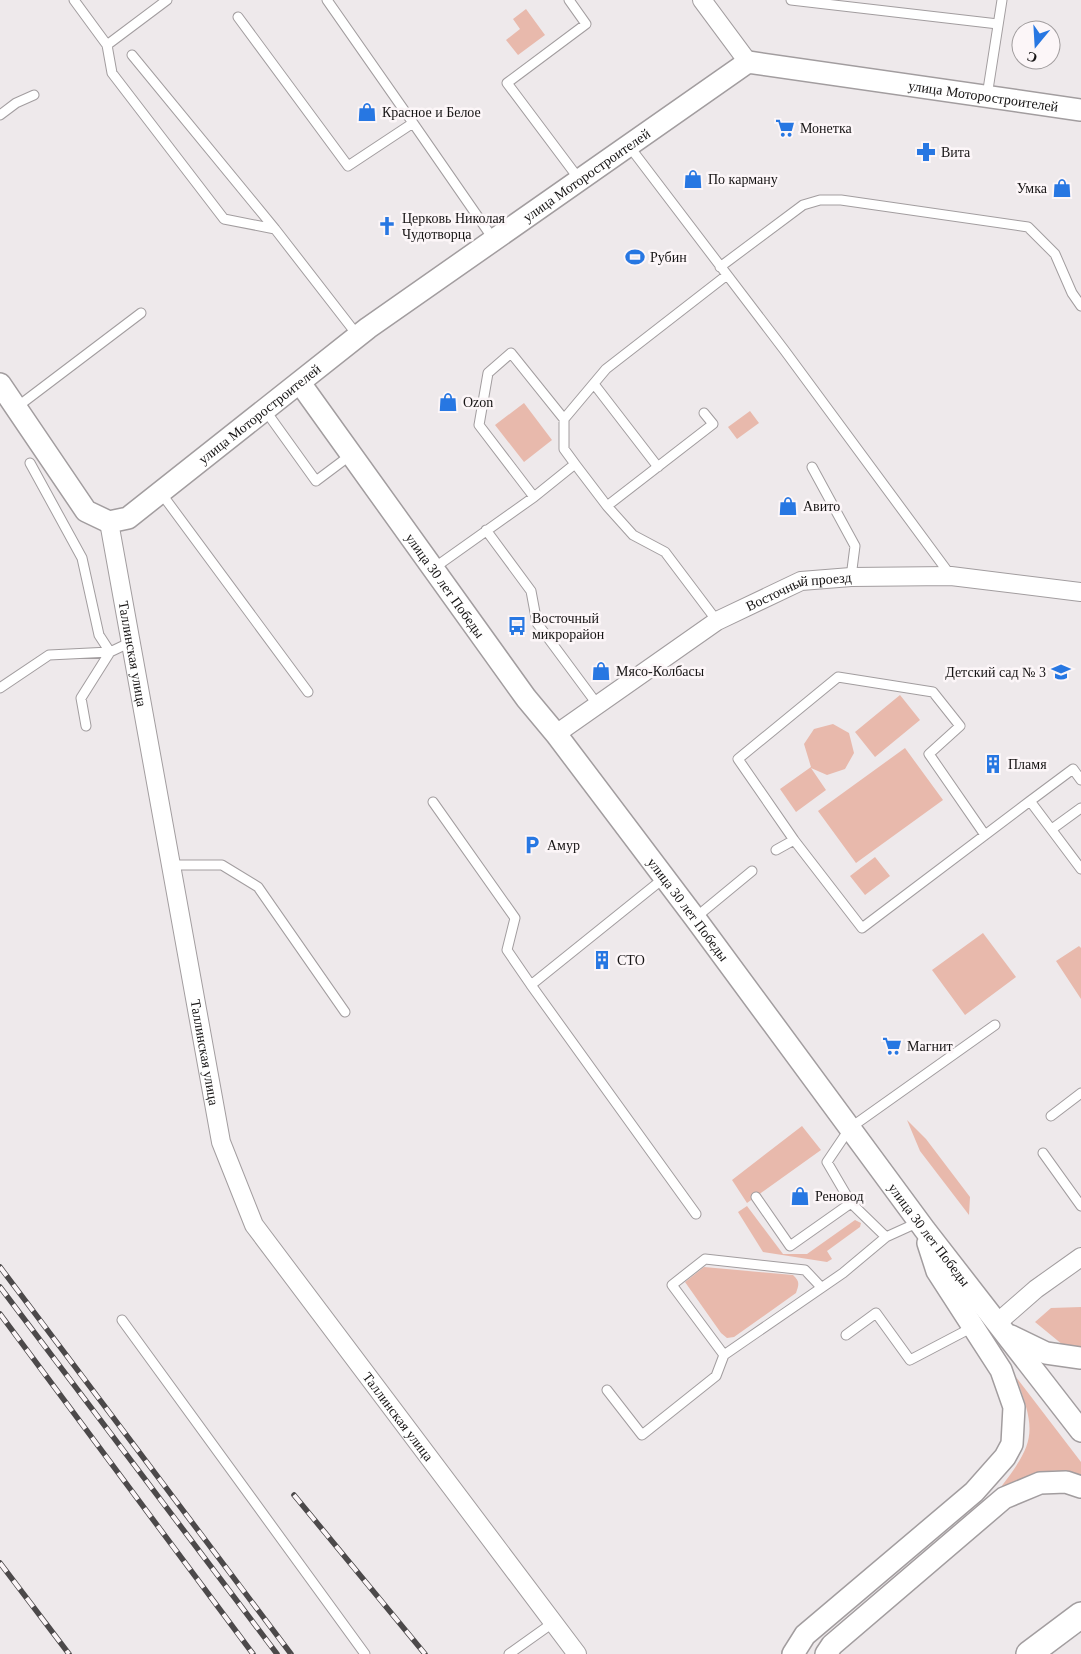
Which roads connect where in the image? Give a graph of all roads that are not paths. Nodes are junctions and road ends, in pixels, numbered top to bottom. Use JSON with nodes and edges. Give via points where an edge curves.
{"nodes":[{"id":1,"x":74,"y":0,"type":"edge"},
{"id":2,"x":167,"y":0,"type":"edge"},
{"id":3,"x":327,"y":0,"type":"edge"},
{"id":4,"x":569,"y":0,"type":"edge"},
{"id":5,"x":702,"y":0,"type":"edge"},
{"id":6,"x":791,"y":0,"type":"edge"},
{"id":7,"x":1002,"y":0,"type":"edge"},
{"id":8,"x":238,"y":17,"type":"dead end"},
{"id":9,"x":998,"y":24,"type":"junction"},
{"id":10,"x":108,"y":45,"type":"junction"},
{"id":11,"x":132,"y":55,"type":"dead end"},
{"id":12,"x":748,"y":62,"type":"junction"},
{"id":13,"x":34,"y":96,"type":"dead end"},
{"id":14,"x":987,"y":96,"type":"junction"},
{"id":15,"x":1081,"y":110,"type":"edge"},
{"id":16,"x":0,"y":115,"type":"edge"},
{"id":17,"x":413,"y":123,"type":"junction"},
{"id":18,"x":629,"y":146,"type":"junction"},
{"id":19,"x":579,"y":179,"type":"junction"},
{"id":20,"x":275,"y":229,"type":"junction"},
{"id":21,"x":494,"y":240,"type":"junction"},
{"id":22,"x":720,"y":267,"type":"junction"},
{"id":23,"x":727,"y":275,"type":"junction"},
{"id":24,"x":1081,"y":306,"type":"edge"},
{"id":25,"x":141,"y":313,"type":"dead end"},
{"id":26,"x":358,"y":336,"type":"junction"},
{"id":27,"x":300,"y":383,"type":"junction"},
{"id":28,"x":0,"y":384,"type":"edge"},
{"id":29,"x":594,"y":384,"type":"junction"},
{"id":30,"x":17,"y":407,"type":"junction"},
{"id":31,"x":265,"y":410,"type":"junction"},
{"id":32,"x":704,"y":413,"type":"dead end"},
{"id":33,"x":564,"y":419,"type":"junction"},
{"id":34,"x":353,"y":454,"type":"junction"},
{"id":35,"x":30,"y":463,"type":"dead end"},
{"id":36,"x":574,"y":464,"type":"junction"},
{"id":37,"x":658,"y":467,"type":"junction"},
{"id":38,"x":812,"y":467,"type":"dead end"},
{"id":39,"x":161,"y":492,"type":"junction"},
{"id":40,"x":534,"y":496,"type":"junction"},
{"id":41,"x":607,"y":506,"type":"junction"},
{"id":42,"x":109,"y":522,"type":"junction"},
{"id":43,"x":486,"y":530,"type":"junction"},
{"id":44,"x":434,"y":568,"type":"junction"},
{"id":45,"x":951,"y":576,"type":"junction"},
{"id":46,"x":851,"y":577,"type":"junction"},
{"id":47,"x":1081,"y":592,"type":"edge"},
{"id":48,"x":717,"y":621,"type":"junction"},
{"id":49,"x":131,"y":642,"type":"junction"},
{"id":50,"x":110,"y":652,"type":"junction"},
{"id":51,"x":0,"y":688,"type":"edge"},
{"id":52,"x":308,"y":692,"type":"dead end"},
{"id":53,"x":597,"y":704,"type":"junction"},
{"id":54,"x":86,"y":726,"type":"dead end"},
{"id":55,"x":556,"y":734,"type":"junction"},
{"id":56,"x":1081,"y":780,"type":"edge"},
{"id":57,"x":1030,"y":801,"type":"junction"},
{"id":58,"x":433,"y":802,"type":"dead end"},
{"id":59,"x":1081,"y":808,"type":"edge"},
{"id":60,"x":1052,"y":829,"type":"junction"},
{"id":61,"x":985,"y":835,"type":"junction"},
{"id":62,"x":794,"y":840,"type":"junction"},
{"id":63,"x":776,"y":850,"type":"dead end"},
{"id":64,"x":170,"y":865,"type":"junction"},
{"id":65,"x":1081,"y":869,"type":"edge"},
{"id":66,"x":752,"y":871,"type":"dead end"},
{"id":67,"x":664,"y":878,"type":"junction"},
{"id":68,"x":695,"y":918,"type":"junction"},
{"id":69,"x":531,"y":985,"type":"junction"},
{"id":70,"x":345,"y":1012,"type":"dead end"},
{"id":71,"x":995,"y":1025,"type":"dead end"},
{"id":72,"x":1081,"y":1093,"type":"edge"},
{"id":73,"x":1051,"y":1116,"type":"dead end"},
{"id":74,"x":850,"y":1128,"type":"junction"},
{"id":75,"x":1043,"y":1153,"type":"dead end"},
{"id":76,"x":756,"y":1197,"type":"dead end"},
{"id":77,"x":851,"y":1203,"type":"junction"},
{"id":78,"x":1081,"y":1206,"type":"edge"},
{"id":79,"x":696,"y":1214,"type":"dead end"},
{"id":80,"x":922,"y":1226,"type":"junction"},
{"id":81,"x":886,"y":1237,"type":"junction"},
{"id":82,"x":1081,"y":1257,"type":"edge"},
{"id":83,"x":821,"y":1287,"type":"junction"},
{"id":84,"x":122,"y":1320,"type":"dead end"},
{"id":85,"x":971,"y":1328,"type":"junction"},
{"id":86,"x":1001,"y":1328,"type":"junction"},
{"id":87,"x":846,"y":1334,"type":"dead end"},
{"id":88,"x":724,"y":1355,"type":"junction"},
{"id":89,"x":1081,"y":1358,"type":"edge"},
{"id":90,"x":607,"y":1390,"type":"dead end"},
{"id":91,"x":1081,"y":1431,"type":"edge"},
{"id":92,"x":1081,"y":1487,"type":"edge"},
{"id":93,"x":1081,"y":1615,"type":"edge"},
{"id":94,"x":554,"y":1622,"type":"junction"},
{"id":95,"x":365,"y":1654,"type":"edge"},
{"id":96,"x":509,"y":1654,"type":"edge"},
{"id":97,"x":577,"y":1654,"type":"edge"},
{"id":98,"x":793,"y":1654,"type":"edge"},
{"id":99,"x":826,"y":1654,"type":"edge"},
{"id":100,"x":1029,"y":1654,"type":"edge"}],
"edges":[{"from":1,"to":10,"type":"lane"},
{"from":2,"to":10,"type":"lane"},
{"from":3,"to":17,"type":"lane"},
{"from":4,"to":19,"type":"lane","via":[[586,24],[507,83]]},
{"from":5,"to":12,"type":"street"},
{"from":6,"to":9,"type":"lane"},
{"from":7,"to":9,"type":"lane"},
{"from":8,"to":17,"type":"lane","via":[[348,166]]},
{"from":9,"to":14,"type":"lane"},
{"from":10,"to":20,"type":"lane","via":[[112,73],[224,219]]},
{"from":11,"to":20,"type":"lane"},
{"from":12,"to":14,"type":"street","name":"улица Моторостроителей"},
{"from":12,"to":18,"type":"street","name":"улица Моторостроителей"},
{"from":13,"to":16,"type":"lane","via":[[16,103]]},
{"from":14,"to":15,"type":"street","name":"улица Моторостроителей"},
{"from":17,"to":21,"type":"lane"},
{"from":18,"to":19,"type":"street","name":"улица Моторостроителей"},
{"from":18,"to":22,"type":"lane"},
{"from":19,"to":21,"type":"street","name":"улица Моторостроителей"},
{"from":20,"to":26,"type":"lane"},
{"from":21,"to":26,"type":"street","name":"улица Моторостроителей"},
{"from":22,"to":23,"type":"lane"},
{"from":22,"to":24,"type":"lane","via":[[803,205],[820,200],[841,200],[1028,227],[1055,254]]},
{"from":23,"to":29,"type":"lane","via":[[606,369]]},
{"from":23,"to":45,"type":"lane"},
{"from":25,"to":30,"type":"lane"},
{"from":26,"to":27,"type":"street","name":"улица Моторостроителей"},
{"from":27,"to":31,"type":"street","name":"улица Моторостроителей"},
{"from":27,"to":34,"type":"street","name":"улица 30 лет Победы"},
{"from":28,"to":30,"type":"street"},
{"from":29,"to":33,"type":"lane"},
{"from":29,"to":37,"type":"lane"},
{"from":30,"to":42,"type":"street","via":[[86,511]]},
{"from":31,"to":34,"type":"lane","via":[[316,481]]},
{"from":31,"to":39,"type":"street","name":"улица Моторостроителей"},
{"from":32,"to":37,"type":"lane","via":[[713,424]]},
{"from":33,"to":36,"type":"lane","via":[[564,449]]},
{"from":33,"to":40,"type":"lane","via":[[511,353],[488,373],[479,425]]},
{"from":34,"to":44,"type":"street","name":"улица 30 лет Победы"},
{"from":35,"to":50,"type":"lane","via":[[82,558],[99,634]]},
{"from":36,"to":40,"type":"lane"},
{"from":36,"to":41,"type":"lane"},
{"from":37,"to":41,"type":"lane"},
{"from":38,"to":46,"type":"lane","via":[[855,546]]},
{"from":39,"to":42,"type":"street","name":"улица Моторостроителей","via":[[128,518]]},
{"from":39,"to":52,"type":"lane"},
{"from":40,"to":43,"type":"lane"},
{"from":41,"to":48,"type":"lane","via":[[633,535],[666,552]]},
{"from":42,"to":49,"type":"street","name":"Таллинская улица"},
{"from":43,"to":44,"type":"lane"},
{"from":43,"to":53,"type":"lane","via":[[531,591],[537,623]]},
{"from":44,"to":55,"type":"street","name":"улица 30 лет Победы","via":[[526,698]]},
{"from":45,"to":46,"type":"street","name":"Восточный проезд"},
{"from":45,"to":47,"type":"street","name":"Восточный проезд"},
{"from":46,"to":48,"type":"street","name":"Восточный проезд","via":[[801,581]]},
{"from":48,"to":53,"type":"street","name":"Восточный проезд"},
{"from":49,"to":50,"type":"lane"},
{"from":49,"to":64,"type":"street","name":"Таллинская улица"},
{"from":50,"to":51,"type":"lane","via":[[49,655]]},
{"from":50,"to":54,"type":"lane","via":[[81,698]]},
{"from":53,"to":55,"type":"street","name":"Восточный проезд"},
{"from":55,"to":67,"type":"street","name":"улица 30 лет Победы"},
{"from":56,"to":57,"type":"lane","via":[[1073,769]]},
{"from":57,"to":60,"type":"lane"},
{"from":57,"to":61,"type":"lane"},
{"from":58,"to":69,"type":"lane","via":[[515,918],[507,950]]},
{"from":59,"to":60,"type":"lane"},
{"from":60,"to":65,"type":"lane"},
{"from":61,"to":62,"type":"lane","via":[[862,928]]},
{"from":61,"to":62,"type":"lane","via":[[929,754],[960,726],[933,692],[838,677],[738,759]]},
{"from":62,"to":63,"type":"lane"},
{"from":64,"to":70,"type":"lane","via":[[222,865],[258,887]]},
{"from":64,"to":94,"type":"street","name":"Таллинская улица","via":[[221,1142],[254,1225]]},
{"from":66,"to":68,"type":"lane"},
{"from":67,"to":68,"type":"street","name":"улица 30 лет Победы"},
{"from":67,"to":69,"type":"lane"},
{"from":68,"to":74,"type":"street","name":"улица 30 лет Победы"},
{"from":69,"to":79,"type":"lane"},
{"from":71,"to":74,"type":"lane"},
{"from":72,"to":73,"type":"lane"},
{"from":74,"to":77,"type":"lane","via":[[827,1162]]},
{"from":74,"to":80,"type":"street","name":"улица 30 лет Победы"},
{"from":75,"to":78,"type":"lane"},
{"from":76,"to":77,"type":"lane","via":[[790,1246]]},
{"from":77,"to":81,"type":"lane"},
{"from":80,"to":81,"type":"lane"},
{"from":80,"to":85,"type":"street","via":[[937,1271]]},
{"from":80,"to":86,"type":"street","name":"улица 30 лет Победы"},
{"from":81,"to":83,"type":"lane"},
{"from":82,"to":86,"type":"street","via":[[1036,1289]]},
{"from":83,"to":88,"type":"lane"},
{"from":83,"to":88,"type":"lane","via":[[805,1270],[705,1259],[672,1285]]},
{"from":84,"to":95,"type":"lane"},
{"from":85,"to":87,"type":"lane","via":[[910,1360],[876,1313]]},
{"from":85,"to":98,"type":"street","via":[[1001,1370],[1014,1407],[1012,1444],[1005,1457],[974,1492],[805,1635]]},
{"from":86,"to":89,"type":"street","via":[[1046,1353]]},
{"from":86,"to":91,"type":"street","name":"улица 30 лет Победы"},
{"from":88,"to":90,"type":"lane","via":[[716,1376],[642,1435]]},
{"from":92,"to":99,"type":"street","via":[[1066,1482],[1040,1483],[1004,1498],[840,1638]]},
{"from":93,"to":100,"type":"main road"},
{"from":94,"to":96,"type":"lane"},
{"from":94,"to":97,"type":"street","name":"Таллинская улица"}]}
